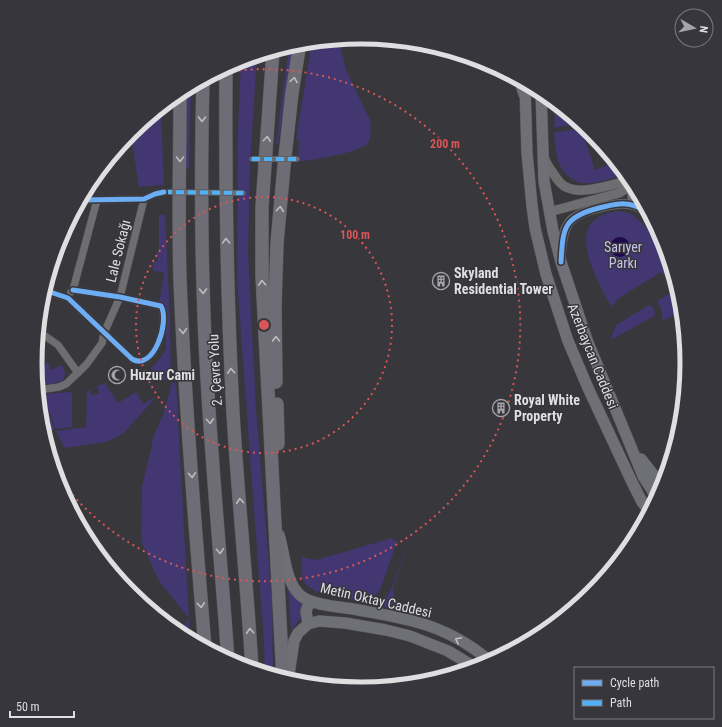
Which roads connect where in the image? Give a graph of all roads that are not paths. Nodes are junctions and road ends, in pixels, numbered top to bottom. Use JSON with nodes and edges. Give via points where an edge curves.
{"nodes":[{"id":1,"x":299,"y":51,"type":"edge"},
{"id":2,"x":277,"y":55,"type":"edge"},
{"id":3,"x":273,"y":57,"type":"edge"},
{"id":4,"x":226,"y":74,"type":"edge"},
{"id":5,"x":203,"y":87,"type":"edge"},
{"id":6,"x":525,"y":90,"type":"edge"},
{"id":7,"x":270,"y":97,"type":"junction"},
{"id":8,"x":541,"y":100,"type":"edge"},
{"id":9,"x":180,"y":101,"type":"edge"},
{"id":10,"x":543,"y":154,"type":"junction"},
{"id":11,"x":296,"y":159,"type":"dead end"},
{"id":12,"x":252,"y":160,"type":"dead end"},
{"id":13,"x":623,"y":182,"type":"edge"},
{"id":14,"x":628,"y":188,"type":"edge"},
{"id":15,"x":164,"y":192,"type":"joint"},
{"id":16,"x":243,"y":193,"type":"dead end"},
{"id":17,"x":632,"y":196,"type":"edge"},
{"id":18,"x":144,"y":199,"type":"junction"},
{"id":19,"x":87,"y":200,"type":"edge"},
{"id":20,"x":97,"y":200,"type":"junction"},
{"id":21,"x":637,"y":206,"type":"joint"},
{"id":22,"x":549,"y":212,"type":"junction"},
{"id":23,"x":535,"y":228,"type":"junction"},
{"id":24,"x":561,"y":262,"type":"junction"},
{"id":25,"x":73,"y":290,"type":"junction"},
{"id":26,"x":50,"y":292,"type":"edge"},
{"id":27,"x":120,"y":297,"type":"junction"},
{"id":28,"x":68,"y":298,"type":"junction"},
{"id":29,"x":104,"y":333,"type":"junction"},
{"id":30,"x":44,"y":335,"type":"edge"},
{"id":31,"x":78,"y":373,"type":"junction"},
{"id":32,"x":43,"y":389,"type":"edge"},
{"id":33,"x":633,"y":449,"type":"junction"},
{"id":34,"x":658,"y":481,"type":"edge"},
{"id":35,"x":273,"y":490,"type":"junction"},
{"id":36,"x":653,"y":492,"type":"edge"},
{"id":37,"x":646,"y":507,"type":"edge"},
{"id":38,"x":275,"y":523,"type":"junction"},
{"id":39,"x":310,"y":601,"type":"junction"},
{"id":40,"x":308,"y":624,"type":"junction"},
{"id":41,"x":205,"y":642,"type":"edge"},
{"id":42,"x":227,"y":653,"type":"edge"},
{"id":43,"x":484,"y":658,"type":"edge"},
{"id":44,"x":252,"y":663,"type":"edge"},
{"id":45,"x":469,"y":664,"type":"edge"},
{"id":46,"x":283,"y":673,"type":"edge"},
{"id":47,"x":289,"y":674,"type":"edge"}],
"edges":[{"from":35,"to":1,"type":"highway","one_way":true,"via":[[278,433],[275,306],[277,243],[292,93]]},
{"from":2,"to":7,"type":"highway"},
{"from":3,"to":7,"type":"highway"},
{"from":44,"to":4,"type":"highway","name":"2. Çevre Yolu","one_way":true,"via":[[230,359],[226,231]]},
{"from":5,"to":42,"type":"highway","name":"2. Çevre Yolu","one_way":true,"via":[[201,170],[204,316]]},
{"from":6,"to":23,"type":"main road","name":"Azerbaycan Caddesi","via":[[528,171]]},
{"from":35,"to":7,"type":"highway","one_way":true,"via":[[262,250]]},
{"from":8,"to":10,"type":"main road","name":"Azerbaycan Caddesi"},
{"from":9,"to":41,"type":"highway","one_way":true,"via":[[179,228],[185,389]]},
{"from":10,"to":13,"type":"street","via":[[545,161],[564,187],[583,190]]},
{"from":10,"to":22,"type":"main road","name":"Azerbaycan Caddesi"},
{"from":11,"to":12,"type":"street","bridge":true},
{"from":14,"to":22,"type":"street"},
{"from":15,"to":16,"type":"street","bridge":true},
{"from":15,"to":18,"type":"street"},
{"from":17,"to":21,"type":"street"},
{"from":18,"to":20,"type":"street"},
{"from":18,"to":27,"type":"street","name":"Lale Sokağı"},
{"from":19,"to":20,"type":"street"},
{"from":20,"to":25,"type":"street"},
{"from":21,"to":24,"type":"street","via":[[616,204],[577,215],[568,222],[564,232]]},
{"from":22,"to":23,"type":"main road","via":[[541,215]]},
{"from":22,"to":24,"type":"main road","name":"Azerbaycan Caddesi"},
{"from":23,"to":37,"type":"main road","name":"Azerbaycan Caddesi","via":[[546,274],[568,341],[631,480]]},
{"from":24,"to":33,"type":"main road","name":"Azerbaycan Caddesi","via":[[587,340]]},
{"from":25,"to":27,"type":"street"},
{"from":25,"to":28,"type":"street"},
{"from":26,"to":28,"type":"street"},
{"from":27,"to":29,"type":"street","name":"Lale Sokağı"},
{"from":27,"to":29,"type":"street","via":[[161,306],[164,314],[162,330],[153,354],[136,362]]},
{"from":28,"to":29,"type":"street"},
{"from":29,"to":31,"type":"street","name":"Lale Sokağı","via":[[97,351]]},
{"from":30,"to":31,"type":"street","via":[[58,345]]},
{"from":31,"to":32,"type":"street","name":"Lale Sokağı","via":[[66,384]]},
{"from":33,"to":34,"type":"main road"},
{"from":33,"to":36,"type":"main road","name":"Azerbaycan Caddesi","via":[[643,476]]},
{"from":35,"to":38,"type":"highway"},
{"from":38,"to":39,"type":"main road","name":"Metin Oktay Caddesi","via":[[292,585],[300,596]]},
{"from":38,"to":46,"type":"highway"},
{"from":39,"to":40,"type":"main road","via":[[306,611]]},
{"from":43,"to":39,"type":"main road","name":"Metin Oktay Caddesi","one_way":true,"via":[[456,639],[424,624]]},
{"from":40,"to":45,"type":"main road","name":"Metin Oktay Caddesi","via":[[328,621],[401,633],[429,642]]},
{"from":40,"to":47,"type":"main road","via":[[294,641]]}]}
